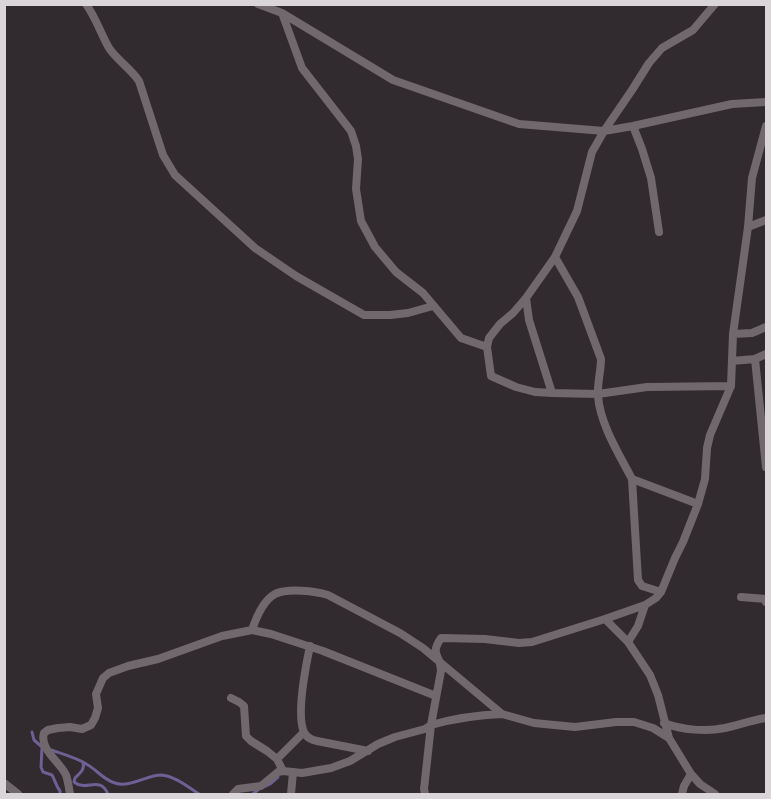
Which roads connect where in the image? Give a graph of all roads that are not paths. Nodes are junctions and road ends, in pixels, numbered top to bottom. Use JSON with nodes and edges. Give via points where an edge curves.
{"nodes":[{"id":1,"x":86,"y":4,"type":"edge"},
{"id":2,"x":258,"y":4,"type":"edge"},
{"id":3,"x":715,"y":4,"type":"edge"},
{"id":4,"x":282,"y":13,"type":"junction"},
{"id":5,"x":766,"y":102,"type":"edge"},
{"id":6,"x":633,"y":126,"type":"junction"},
{"id":7,"x":766,"y":126,"type":"edge"},
{"id":8,"x":604,"y":131,"type":"junction"},
{"id":9,"x":766,"y":220,"type":"edge"},
{"id":10,"x":748,"y":227,"type":"junction"},
{"id":11,"x":659,"y":232,"type":"dead end"},
{"id":12,"x":555,"y":257,"type":"junction"},
{"id":13,"x":526,"y":298,"type":"junction"},
{"id":14,"x":434,"y":306,"type":"junction"},
{"id":15,"x":766,"y":327,"type":"edge"},
{"id":16,"x":733,"y":334,"type":"junction"},
{"id":17,"x":487,"y":347,"type":"junction"},
{"id":18,"x":766,"y":354,"type":"edge"},
{"id":19,"x":754,"y":359,"type":"junction"},
{"id":20,"x":732,"y":361,"type":"junction"},
{"id":21,"x":731,"y":386,"type":"junction"},
{"id":22,"x":552,"y":393,"type":"junction"},
{"id":23,"x":598,"y":394,"type":"junction"},
{"id":24,"x":766,"y":467,"type":"edge"},
{"id":25,"x":632,"y":479,"type":"junction"},
{"id":26,"x":698,"y":504,"type":"junction"},
{"id":27,"x":661,"y":592,"type":"junction"},
{"id":28,"x":741,"y":597,"type":"dead end"},
{"id":29,"x":766,"y":602,"type":"edge"},
{"id":30,"x":645,"y":605,"type":"junction"},
{"id":31,"x":605,"y":619,"type":"junction"},
{"id":32,"x":252,"y":630,"type":"junction"},
{"id":33,"x":628,"y":642,"type":"junction"},
{"id":34,"x":310,"y":646,"type":"junction"},
{"id":35,"x":440,"y":663,"type":"junction"},
{"id":36,"x":436,"y":696,"type":"junction"},
{"id":37,"x":231,"y":698,"type":"dead end"},
{"id":38,"x":502,"y":714,"type":"junction"},
{"id":39,"x":766,"y":718,"type":"edge"},
{"id":40,"x":664,"y":723,"type":"junction"},
{"id":41,"x":431,"y":725,"type":"junction"},
{"id":42,"x":304,"y":732,"type":"junction"},
{"id":43,"x":669,"y":738,"type":"junction"},
{"id":44,"x":368,"y":751,"type":"junction"},
{"id":45,"x":277,"y":759,"type":"junction"},
{"id":46,"x":283,"y":771,"type":"junction"},
{"id":47,"x":293,"y":772,"type":"junction"},
{"id":48,"x":691,"y":774,"type":"junction"},
{"id":49,"x":4,"y":783,"type":"edge"},
{"id":50,"x":423,"y":793,"type":"edge"},
{"id":51,"x":18,"y":795,"type":"edge"},
{"id":52,"x":70,"y":795,"type":"edge"},
{"id":53,"x":233,"y":795,"type":"edge"},
{"id":54,"x":291,"y":795,"type":"edge"},
{"id":55,"x":682,"y":795,"type":"edge"},
{"id":56,"x":715,"y":795,"type":"edge"}],
"edges":[{"from":1,"to":14,"type":"street","via":[[111,50],[139,81],[160,148],[172,170],[241,236],[296,276],[364,315],[408,313]]},
{"from":2,"to":4,"type":"street"},
{"from":3,"to":8,"type":"street","via":[[693,30],[662,48]]},
{"from":4,"to":8,"type":"street","via":[[393,80],[519,124]]},
{"from":4,"to":14,"type":"street","via":[[302,68],[351,131],[358,159],[356,189],[361,221],[375,247],[396,272]]},
{"from":5,"to":6,"type":"street","via":[[732,104]]},
{"from":6,"to":8,"type":"street"},
{"from":6,"to":11,"type":"street","via":[[651,178]]},
{"from":7,"to":10,"type":"street","via":[[752,178]]},
{"from":8,"to":12,"type":"street","via":[[592,152],[578,211]]},
{"from":9,"to":10,"type":"street"},
{"from":10,"to":16,"type":"street"},
{"from":12,"to":13,"type":"street"},
{"from":12,"to":23,"type":"street","via":[[578,297],[601,359]]},
{"from":13,"to":17,"type":"street","via":[[494,330]]},
{"from":13,"to":22,"type":"street"},
{"from":14,"to":17,"type":"street","via":[[461,338]]},
{"from":15,"to":16,"type":"street"},
{"from":16,"to":20,"type":"street"},
{"from":17,"to":22,"type":"street","via":[[491,376],[516,387]]},
{"from":18,"to":19,"type":"street"},
{"from":19,"to":20,"type":"street"},
{"from":19,"to":24,"type":"street"},
{"from":20,"to":21,"type":"street"},
{"from":21,"to":23,"type":"street","via":[[646,387]]},
{"from":21,"to":26,"type":"street","via":[[707,448]]},
{"from":22,"to":23,"type":"street"},
{"from":23,"to":25,"type":"street","via":[[611,439]]},
{"from":25,"to":26,"type":"street"},
{"from":25,"to":27,"type":"street","via":[[638,580],[642,586]]},
{"from":26,"to":27,"type":"street"},
{"from":27,"to":30,"type":"street"},
{"from":28,"to":29,"type":"street"},
{"from":30,"to":31,"type":"street"},
{"from":30,"to":33,"type":"street"},
{"from":31,"to":33,"type":"street"},
{"from":31,"to":35,"type":"street","via":[[532,642],[441,638],[435,647]]},
{"from":32,"to":34,"type":"street"},
{"from":32,"to":35,"type":"street","via":[[256,617],[275,594],[316,591],[400,633]]},
{"from":32,"to":52,"type":"street","via":[[119,669],[103,678],[91,725],[48,730],[42,736],[65,775]]},
{"from":33,"to":40,"type":"street","via":[[650,675]]},
{"from":34,"to":36,"type":"street"},
{"from":34,"to":42,"type":"street","via":[[301,709]]},
{"from":35,"to":36,"type":"street"},
{"from":35,"to":38,"type":"street"},
{"from":36,"to":41,"type":"street"},
{"from":37,"to":45,"type":"street","via":[[244,706],[246,736]]},
{"from":38,"to":41,"type":"street","via":[[473,715]]},
{"from":38,"to":43,"type":"street","via":[[534,723],[575,727],[634,722]]},
{"from":39,"to":40,"type":"street","via":[[708,730]]},
{"from":40,"to":43,"type":"street"},
{"from":41,"to":44,"type":"street"},
{"from":41,"to":50,"type":"street"},
{"from":42,"to":44,"type":"street","via":[[317,741]]},
{"from":42,"to":45,"type":"street"},
{"from":43,"to":48,"type":"street"},
{"from":44,"to":47,"type":"street","via":[[331,768]]},
{"from":45,"to":46,"type":"street"},
{"from":46,"to":47,"type":"street"},
{"from":46,"to":53,"type":"street","via":[[261,786],[238,789]]},
{"from":47,"to":54,"type":"street"},
{"from":48,"to":55,"type":"street"},
{"from":48,"to":56,"type":"street"},
{"from":49,"to":51,"type":"street"}]}
